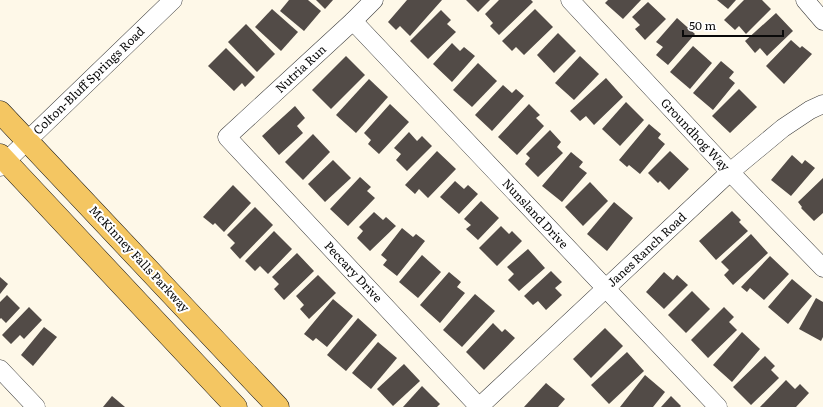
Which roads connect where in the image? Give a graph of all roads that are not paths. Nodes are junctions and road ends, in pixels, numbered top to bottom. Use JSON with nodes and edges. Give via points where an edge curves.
{"nodes":[{"id":1,"x":374,"y":0,"type":"edge"},
{"id":2,"x":570,"y":0,"type":"edge"},
{"id":3,"x":805,"y":0,"type":"edge"},
{"id":4,"x":171,"y":1,"type":"edge"},
{"id":5,"x":353,"y":21,"type":"junction"},
{"id":6,"x":823,"y":21,"type":"edge"},
{"id":7,"x":823,"y":104,"type":"edge"},
{"id":8,"x":0,"y":112,"type":"edge"},
{"id":9,"x":227,"y":137,"type":"joint"},
{"id":10,"x":27,"y":141,"type":"junction"},
{"id":11,"x":2,"y":161,"type":"edge"},
{"id":12,"x":730,"y":172,"type":"junction"},
{"id":13,"x":823,"y":268,"type":"edge"},
{"id":14,"x":606,"y":289,"type":"junction"},
{"id":15,"x":0,"y":369,"type":"edge"},
{"id":16,"x":36,"y":407,"type":"edge"},
{"id":17,"x":236,"y":407,"type":"edge"},
{"id":18,"x":278,"y":407,"type":"edge"},
{"id":19,"x":479,"y":407,"type":"edge"},
{"id":20,"x":718,"y":407,"type":"edge"}],
"edges":[{"from":1,"to":5,"type":"street","name":"Nutria Run"},
{"from":2,"to":12,"type":"street","name":"Groundhog Way"},
{"from":3,"to":6,"type":"street"},
{"from":4,"to":10,"type":"street","name":"Colton-Bluff Springs Road"},
{"from":5,"to":9,"type":"street","name":"Nutria Run"},
{"from":5,"to":14,"type":"street","name":"Nunsland Drive"},
{"from":7,"to":12,"type":"street","name":"Janes Ranch Road","via":[[783,128]]},
{"from":8,"to":10,"type":"main road","name":"McKinney Falls Parkway"},
{"from":9,"to":19,"type":"street","name":"Peccary Drive"},
{"from":10,"to":11,"type":"street","name":"Colton-Bluff Springs Road"},
{"from":10,"to":18,"type":"main road","name":"McKinney Falls Parkway"},
{"from":11,"to":17,"type":"main road"},
{"from":12,"to":13,"type":"street","name":"Groundhog Way"},
{"from":12,"to":14,"type":"street","name":"Janes Ranch Road"},
{"from":14,"to":19,"type":"street","name":"Janes Ranch Road"},
{"from":14,"to":20,"type":"street","name":"Nunsland Drive"},
{"from":15,"to":16,"type":"street"}]}
